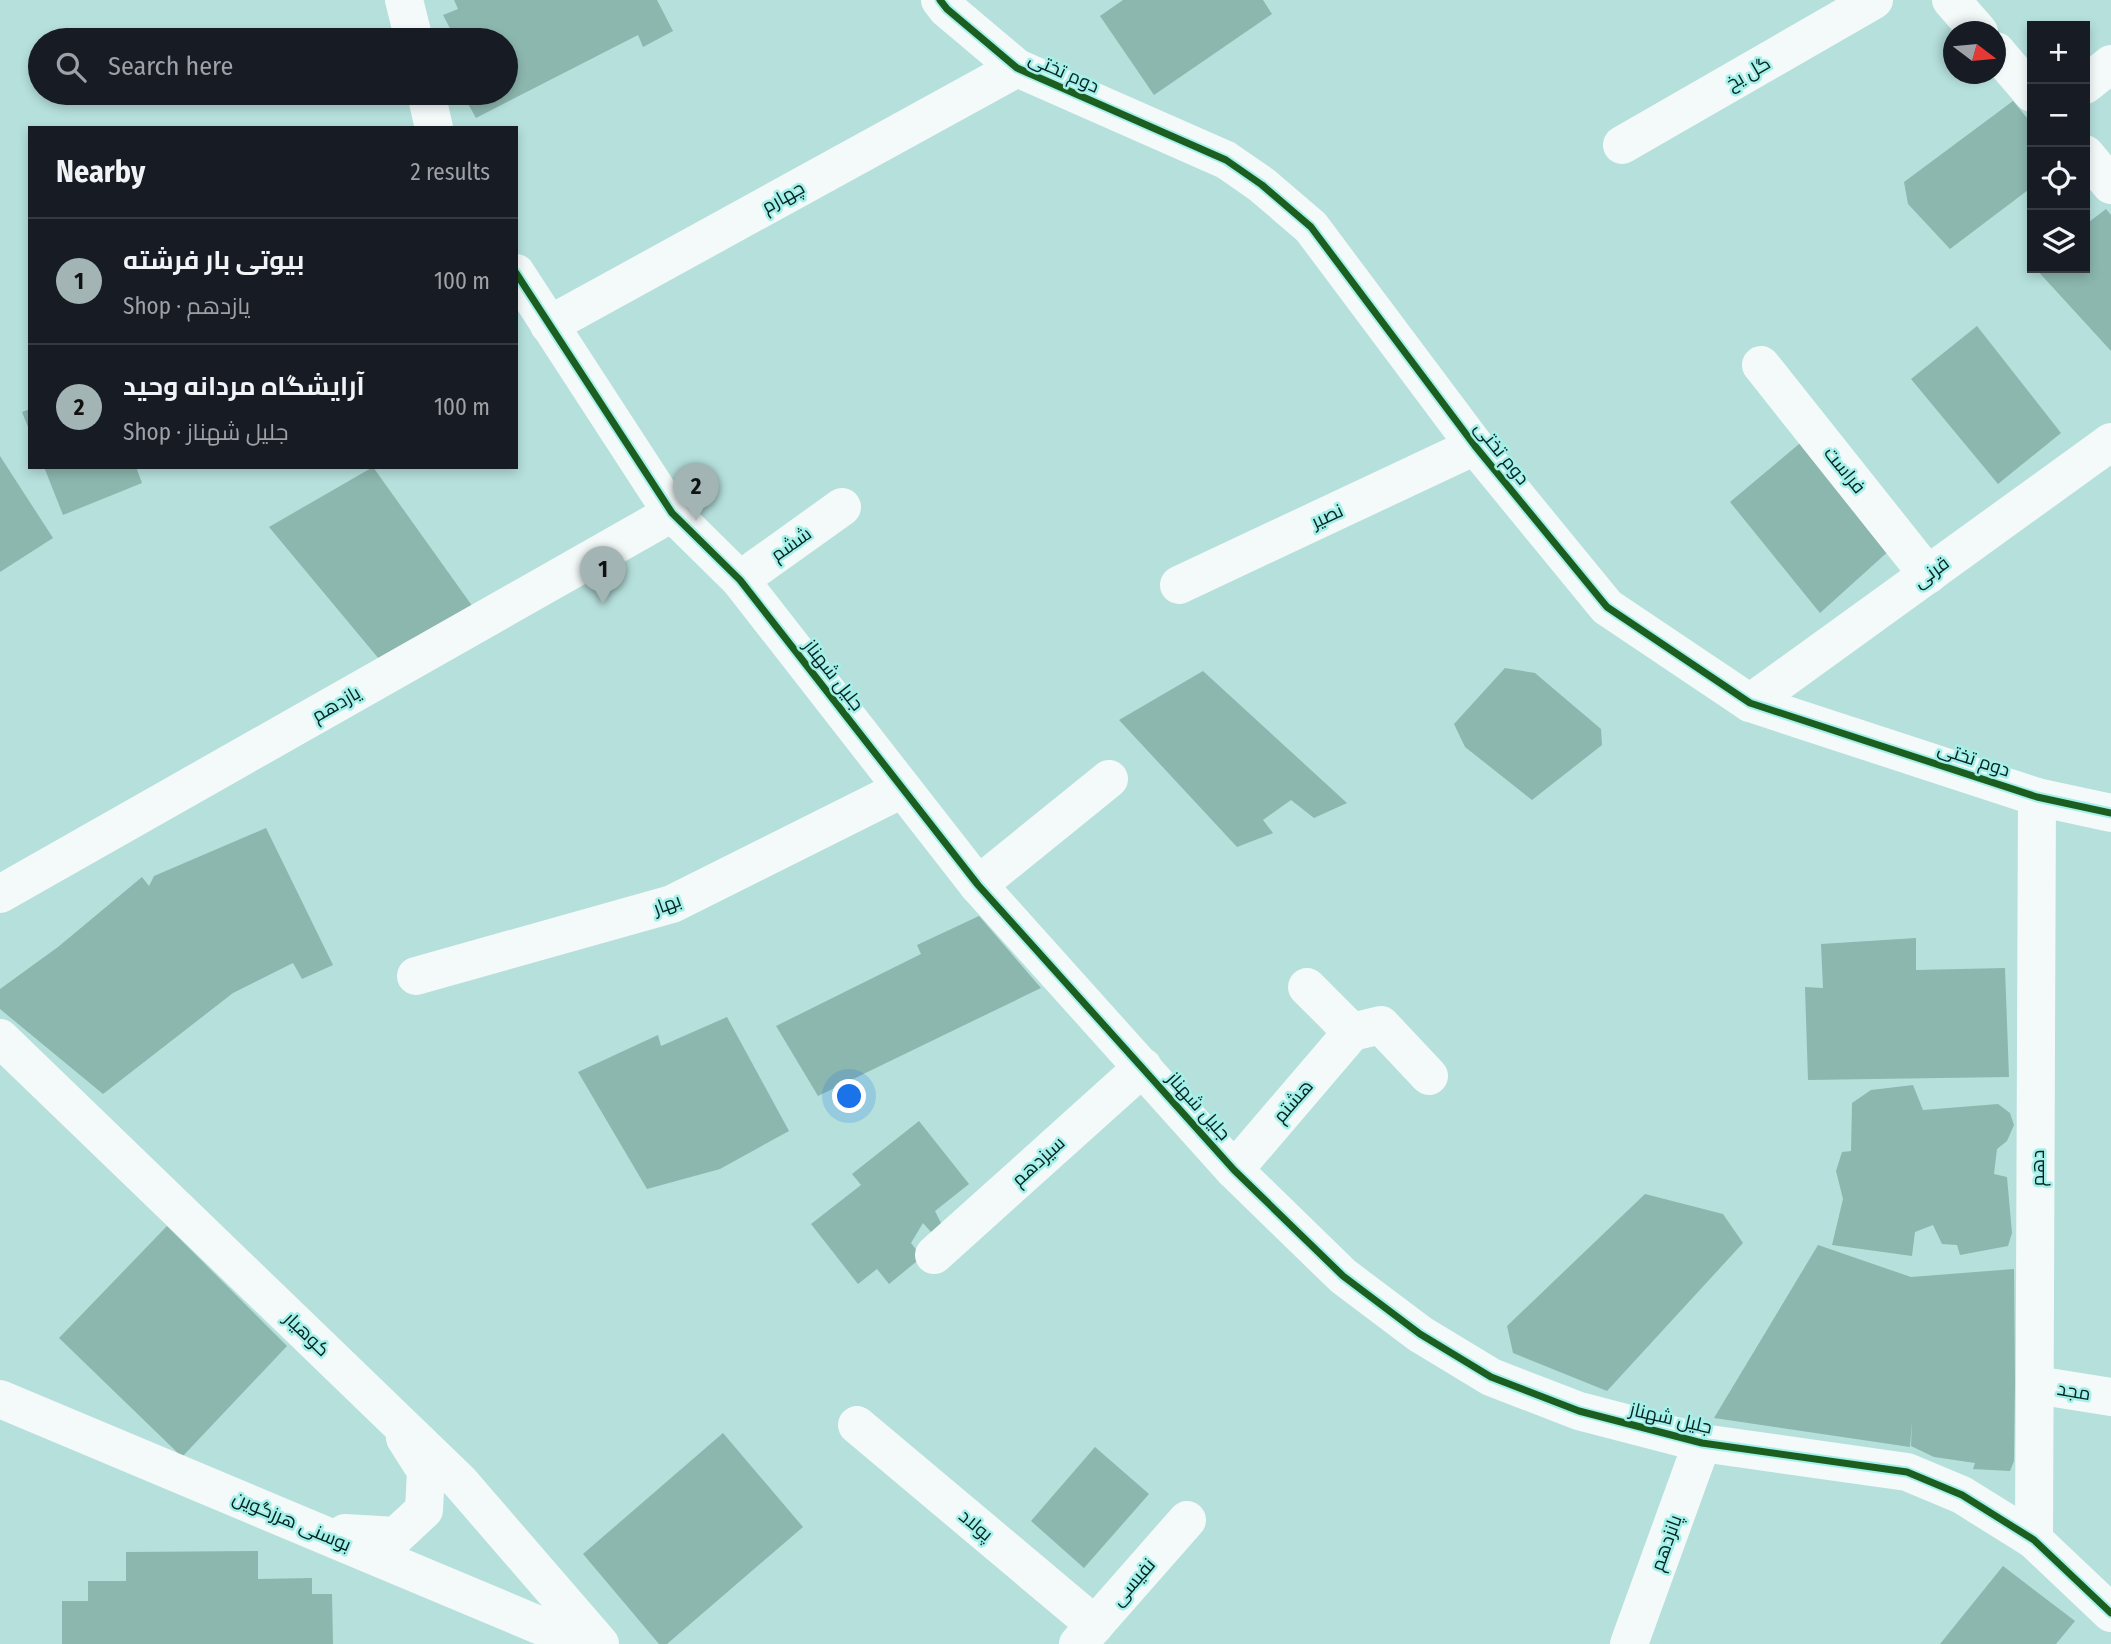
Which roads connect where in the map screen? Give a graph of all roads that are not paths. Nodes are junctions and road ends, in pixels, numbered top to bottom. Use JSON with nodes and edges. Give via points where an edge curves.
{"nodes":[{"id":1,"x":404,"y":0,"type":"edge"},
{"id":2,"x":940,"y":0,"type":"edge"},
{"id":3,"x":1874,"y":0,"type":"edge"},
{"id":4,"x":1951,"y":0,"type":"edge"},
{"id":5,"x":1969,"y":21,"type":"edge"},
{"id":6,"x":411,"y":28,"type":"edge"},
{"id":7,"x":2006,"y":63,"type":"edge"},
{"id":8,"x":2111,"y":64,"type":"edge"},
{"id":9,"x":1017,"y":68,"type":"junction"},
{"id":10,"x":2086,"y":84,"type":"edge"},
{"id":11,"x":2027,"y":87,"type":"edge"},
{"id":12,"x":429,"y":105,"type":"edge"},
{"id":13,"x":434,"y":126,"type":"edge"},
{"id":14,"x":1622,"y":145,"type":"dead end"},
{"id":15,"x":2090,"y":160,"type":"edge"},
{"id":16,"x":2111,"y":185,"type":"edge"},
{"id":17,"x":518,"y":276,"type":"edge"},
{"id":18,"x":549,"y":325,"type":"junction"},
{"id":19,"x":1761,"y":365,"type":"dead end"},
{"id":20,"x":2111,"y":442,"type":"edge"},
{"id":21,"x":1475,"y":446,"type":"junction"},
{"id":22,"x":842,"y":508,"type":"dead end"},
{"id":23,"x":671,"y":513,"type":"junction"},
{"id":24,"x":1928,"y":575,"type":"junction"},
{"id":25,"x":740,"y":580,"type":"junction"},
{"id":26,"x":1179,"y":585,"type":"dead end"},
{"id":27,"x":1750,"y":703,"type":"junction"},
{"id":28,"x":1109,"y":779,"type":"dead end"},
{"id":29,"x":902,"y":789,"type":"junction"},
{"id":30,"x":2037,"y":797,"type":"junction"},
{"id":31,"x":2111,"y":813,"type":"edge"},
{"id":32,"x":978,"y":885,"type":"junction"},
{"id":33,"x":0,"y":894,"type":"edge"},
{"id":34,"x":416,"y":976,"type":"dead end"},
{"id":35,"x":1307,"y":988,"type":"dead end"},
{"id":36,"x":1352,"y":1032,"type":"junction"},
{"id":37,"x":0,"y":1038,"type":"edge"},
{"id":38,"x":1143,"y":1067,"type":"junction"},
{"id":39,"x":1429,"y":1076,"type":"dead end"},
{"id":40,"x":1234,"y":1170,"type":"junction"},
{"id":41,"x":933,"y":1255,"type":"dead end"},
{"id":42,"x":2036,"y":1385,"type":"junction"},
{"id":43,"x":2111,"y":1397,"type":"edge"},
{"id":44,"x":0,"y":1399,"type":"edge"},
{"id":45,"x":393,"y":1417,"type":"junction"},
{"id":46,"x":857,"y":1425,"type":"dead end"},
{"id":47,"x":1702,"y":1443,"type":"junction"},
{"id":48,"x":1188,"y":1520,"type":"dead end"},
{"id":49,"x":315,"y":1531,"type":"junction"},
{"id":50,"x":2034,"y":1539,"type":"junction"},
{"id":51,"x":2111,"y":1613,"type":"edge"},
{"id":52,"x":1086,"y":1634,"type":"edge"},
{"id":53,"x":584,"y":1644,"type":"edge"},
{"id":54,"x":600,"y":1644,"type":"edge"},
{"id":55,"x":1629,"y":1644,"type":"edge"}],
"edges":[{"from":1,"to":6,"type":"street"},
{"from":2,"to":9,"type":"street","name":"دوم تختی"},
{"from":3,"to":14,"type":"street","name":"گل یخ"},
{"from":4,"to":5,"type":"street"},
{"from":7,"to":11,"type":"street"},
{"from":8,"to":10,"type":"street"},
{"from":9,"to":18,"type":"street","name":"چهارم"},
{"from":9,"to":21,"type":"street","name":"دوم تختی","via":[[1226,160],[1262,185],[1311,227]]},
{"from":12,"to":13,"type":"street"},
{"from":15,"to":16,"type":"street"},
{"from":17,"to":18,"type":"street","name":"جلیل شهناز"},
{"from":18,"to":23,"type":"street","name":"جلیل شهناز"},
{"from":19,"to":24,"type":"street","name":"فراست"},
{"from":20,"to":24,"type":"street","name":"قرنی"},
{"from":21,"to":26,"type":"street","name":"نصیر"},
{"from":21,"to":27,"type":"street","name":"دوم تختی","via":[[1607,607]]},
{"from":22,"to":25,"type":"street","name":"ششم"},
{"from":23,"to":25,"type":"street","name":"جلیل شهناز"},
{"from":23,"to":33,"type":"street","name":"یازدهم"},
{"from":24,"to":27,"type":"street","name":"قرنی"},
{"from":25,"to":29,"type":"street","name":"جلیل شهناز"},
{"from":27,"to":30,"type":"street","name":"دوم تختی"},
{"from":28,"to":32,"type":"street"},
{"from":29,"to":32,"type":"street","name":"جلیل شهناز"},
{"from":29,"to":34,"type":"street","name":"بهار","via":[[672,904]]},
{"from":30,"to":31,"type":"street","name":"دوم تختی"},
{"from":30,"to":42,"type":"street","name":"دهم"},
{"from":32,"to":38,"type":"street","name":"جلیل شهناز"},
{"from":35,"to":36,"type":"street"},
{"from":36,"to":39,"type":"street","via":[[1381,1025]]},
{"from":36,"to":40,"type":"street","name":"هشتم"},
{"from":37,"to":45,"type":"street","name":"کوهیار"},
{"from":38,"to":40,"type":"street","name":"جلیل شهناز"},
{"from":38,"to":41,"type":"street","name":"سیزدهم"},
{"from":40,"to":47,"type":"street","name":"جلیل شهناز","via":[[1343,1276],[1420,1334],[1491,1377],[1579,1411]]},
{"from":42,"to":43,"type":"street","name":"مجد"},
{"from":42,"to":50,"type":"street","name":"دهم"},
{"from":44,"to":49,"type":"street","name":"بوسنی هرزگوین"},
{"from":45,"to":49,"type":"street","via":[[426,1471],[424,1510],[396,1536]]},
{"from":45,"to":54,"type":"street","name":"کوهیار","via":[[460,1482]]},
{"from":46,"to":52,"type":"street","name":"پولاد"},
{"from":47,"to":50,"type":"street","name":"جلیل شهناز","via":[[1907,1472],[1962,1495]]},
{"from":47,"to":55,"type":"street","name":"پانزدهم"},
{"from":48,"to":52,"type":"street","name":"نفیسی"},
{"from":49,"to":53,"type":"street","name":"بوسنی هرزگوین"},
{"from":50,"to":51,"type":"street","name":"جلیل شهناز"}]}
